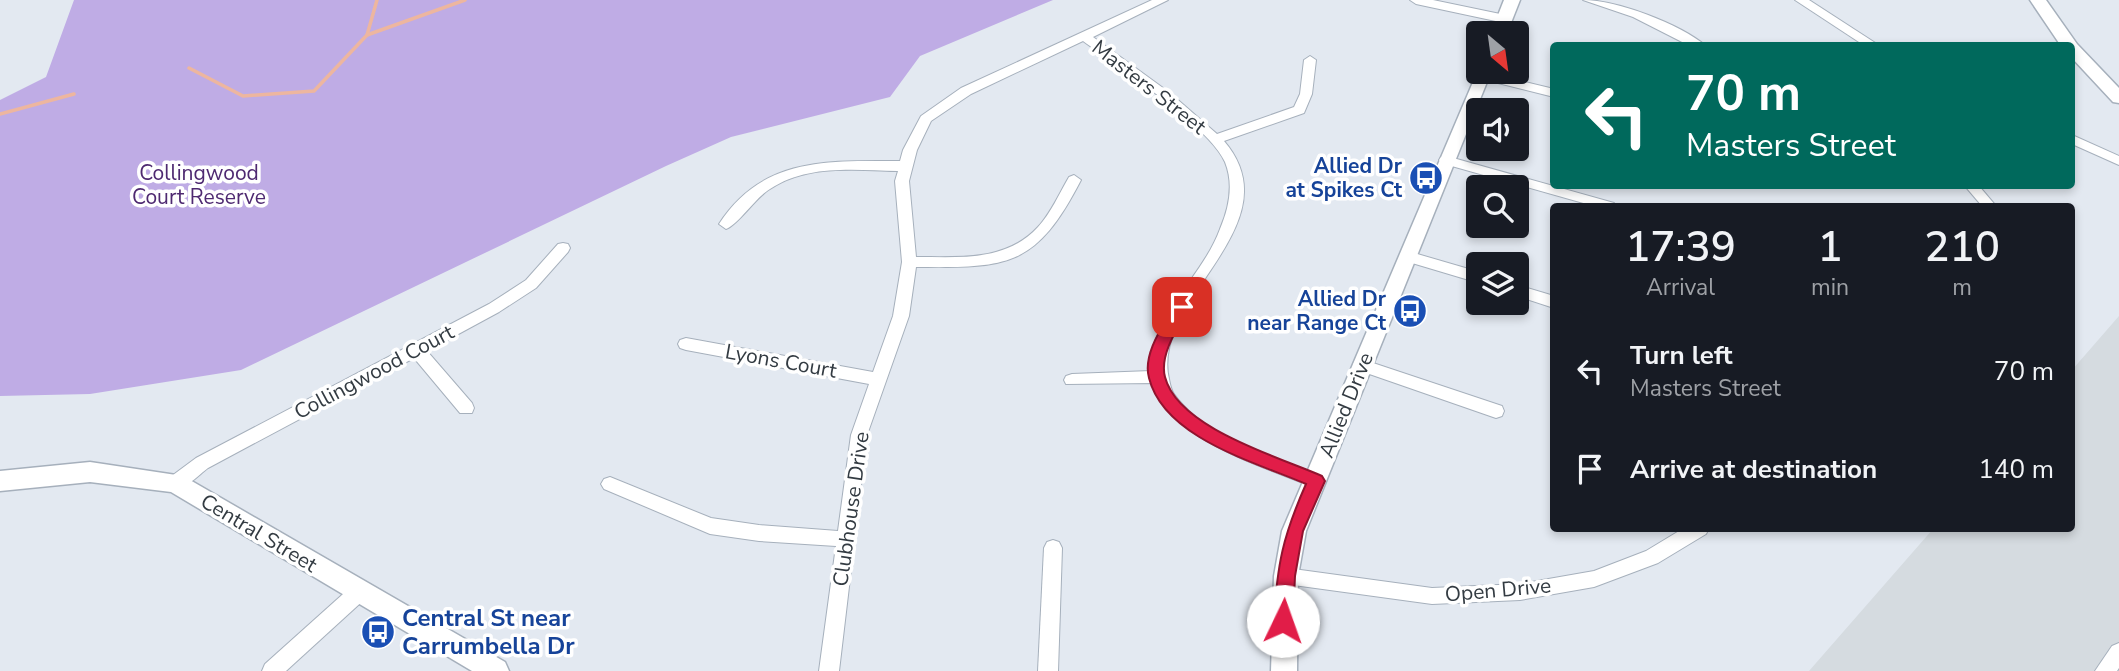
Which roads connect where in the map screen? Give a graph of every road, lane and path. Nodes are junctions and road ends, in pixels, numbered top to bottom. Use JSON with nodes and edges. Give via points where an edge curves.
{"nodes":[{"id":1,"x":1162,"y":0,"type":"edge"},
{"id":2,"x":1416,"y":0,"type":"edge"},
{"id":3,"x":1512,"y":0,"type":"edge"},
{"id":4,"x":1589,"y":0,"type":"edge"},
{"id":5,"x":1801,"y":0,"type":"edge"},
{"id":6,"x":2038,"y":0,"type":"edge"},
{"id":7,"x":1485,"y":21,"type":"edge"},
{"id":8,"x":1504,"y":21,"type":"edge"},
{"id":9,"x":1084,"y":36,"type":"junction"},
{"id":10,"x":1692,"y":42,"type":"edge"},
{"id":11,"x":1868,"y":42,"type":"edge"},
{"id":12,"x":2067,"y":42,"type":"edge"},
{"id":13,"x":2075,"y":51,"type":"edge"},
{"id":14,"x":1310,"y":60,"type":"dead end"},
{"id":15,"x":1477,"y":84,"type":"edge"},
{"id":16,"x":1522,"y":84,"type":"edge"},
{"id":17,"x":1550,"y":92,"type":"edge"},
{"id":18,"x":2119,"y":98,"type":"edge"},
{"id":19,"x":1215,"y":140,"type":"junction"},
{"id":20,"x":2075,"y":140,"type":"edge"},
{"id":21,"x":1446,"y":160,"type":"junction"},
{"id":22,"x":2119,"y":160,"type":"edge"},
{"id":23,"x":906,"y":166,"type":"junction"},
{"id":24,"x":1074,"y":180,"type":"dead end"},
{"id":25,"x":1975,"y":189,"type":"edge"},
{"id":26,"x":1598,"y":203,"type":"edge"},
{"id":27,"x":1986,"y":203,"type":"edge"},
{"id":28,"x":726,"y":224,"type":"dead end"},
{"id":29,"x":563,"y":247,"type":"dead end"},
{"id":30,"x":1407,"y":256,"type":"junction"},
{"id":31,"x":909,"y":262,"type":"junction"},
{"id":32,"x":1466,"y":274,"type":"edge"},
{"id":33,"x":1529,"y":294,"type":"edge"},
{"id":34,"x":1550,"y":301,"type":"edge"},
{"id":35,"x":685,"y":344,"type":"dead end"},
{"id":36,"x":417,"y":350,"type":"junction"},
{"id":37,"x":1361,"y":365,"type":"junction"},
{"id":38,"x":1157,"y":377,"type":"junction"},
{"id":39,"x":877,"y":379,"type":"junction"},
{"id":40,"x":1072,"y":380,"type":"dead end"},
{"id":41,"x":466,"y":408,"type":"dead end"},
{"id":42,"x":1496,"y":411,"type":"dead end"},
{"id":43,"x":0,"y":481,"type":"edge"},
{"id":44,"x":1316,"y":481,"type":"junction"},
{"id":45,"x":175,"y":483,"type":"junction"},
{"id":46,"x":610,"y":484,"type":"dead end"},
{"id":47,"x":1693,"y":532,"type":"edge"},
{"id":48,"x":845,"y":539,"type":"junction"},
{"id":49,"x":1053,"y":548,"type":"dead end"},
{"id":50,"x":1286,"y":576,"type":"junction"},
{"id":51,"x":359,"y":592,"type":"junction"},
{"id":52,"x":2119,"y":652,"type":"edge"},
{"id":53,"x":272,"y":671,"type":"edge"},
{"id":54,"x":496,"y":671,"type":"edge"},
{"id":55,"x":829,"y":671,"type":"edge"},
{"id":56,"x":1048,"y":671,"type":"edge"},
{"id":57,"x":1283,"y":671,"type":"edge"},
{"id":58,"x":2105,"y":671,"type":"edge"}],
"edges":[{"from":1,"to":9,"type":"street","name":"Clubhouse Drive"},
{"from":2,"to":7,"type":"street"},
{"from":3,"to":8,"type":"street"},
{"from":4,"to":10,"type":"street","via":[[1637,14]]},
{"from":5,"to":11,"type":"street"},
{"from":6,"to":12,"type":"street"},
{"from":9,"to":19,"type":"street","name":"Masters Street"},
{"from":9,"to":23,"type":"street","name":"Clubhouse Drive","via":[[965,90],[926,119]]},
{"from":13,"to":18,"type":"street"},
{"from":14,"to":19,"type":"street","via":[[1307,94],[1299,110]]},
{"from":15,"to":21,"type":"street","name":"Allied Drive"},
{"from":16,"to":17,"type":"street"},
{"from":19,"to":38,"type":"street","name":"Masters Street","via":[[1233,164],[1237,192],[1233,217],[1163,339]]},
{"from":20,"to":22,"type":"street"},
{"from":21,"to":26,"type":"street"},
{"from":21,"to":30,"type":"street","name":"Allied Drive"},
{"from":23,"to":28,"type":"street","via":[[791,171],[759,186]]},
{"from":23,"to":31,"type":"street","name":"Clubhouse Drive","via":[[902,181]]},
{"from":24,"to":31,"type":"street","via":[[1059,213],[1019,251],[991,262]]},
{"from":25,"to":27,"type":"street"},
{"from":29,"to":36,"type":"street","name":"Collingwood Court","via":[[531,284]]},
{"from":30,"to":32,"type":"street"},
{"from":30,"to":37,"type":"street","name":"Allied Drive"},
{"from":31,"to":39,"type":"street","name":"Clubhouse Drive","via":[[901,316]]},
{"from":33,"to":34,"type":"street"},
{"from":35,"to":39,"type":"street","name":"Lyons Court"},
{"from":36,"to":41,"type":"street"},
{"from":36,"to":45,"type":"street","name":"Collingwood Court","via":[[202,463]]},
{"from":37,"to":42,"type":"street"},
{"from":37,"to":44,"type":"street","name":"Allied Drive"},
{"from":38,"to":40,"type":"street"},
{"from":38,"to":44,"type":"street","via":[[1169,401],[1196,427]]},
{"from":39,"to":48,"type":"street","name":"Clubhouse Drive","via":[[859,435]]},
{"from":43,"to":45,"type":"street","name":"Central Street","via":[[90,472]]},
{"from":44,"to":50,"type":"street","name":"Allied Drive","via":[[1294,531]]},
{"from":45,"to":51,"type":"street","name":"Central Street"},
{"from":46,"to":48,"type":"street","via":[[710,526]]},
{"from":47,"to":50,"type":"street","name":"Open Drive","via":[[1652,557],[1594,579],[1520,592],[1432,596]]},
{"from":48,"to":55,"type":"street","name":"Clubhouse Drive"},
{"from":49,"to":56,"type":"street"},
{"from":50,"to":57,"type":"street","name":"Allied Drive"},
{"from":51,"to":53,"type":"street"},
{"from":51,"to":54,"type":"street","name":"Central Street"},
{"from":52,"to":58,"type":"street"}]}
